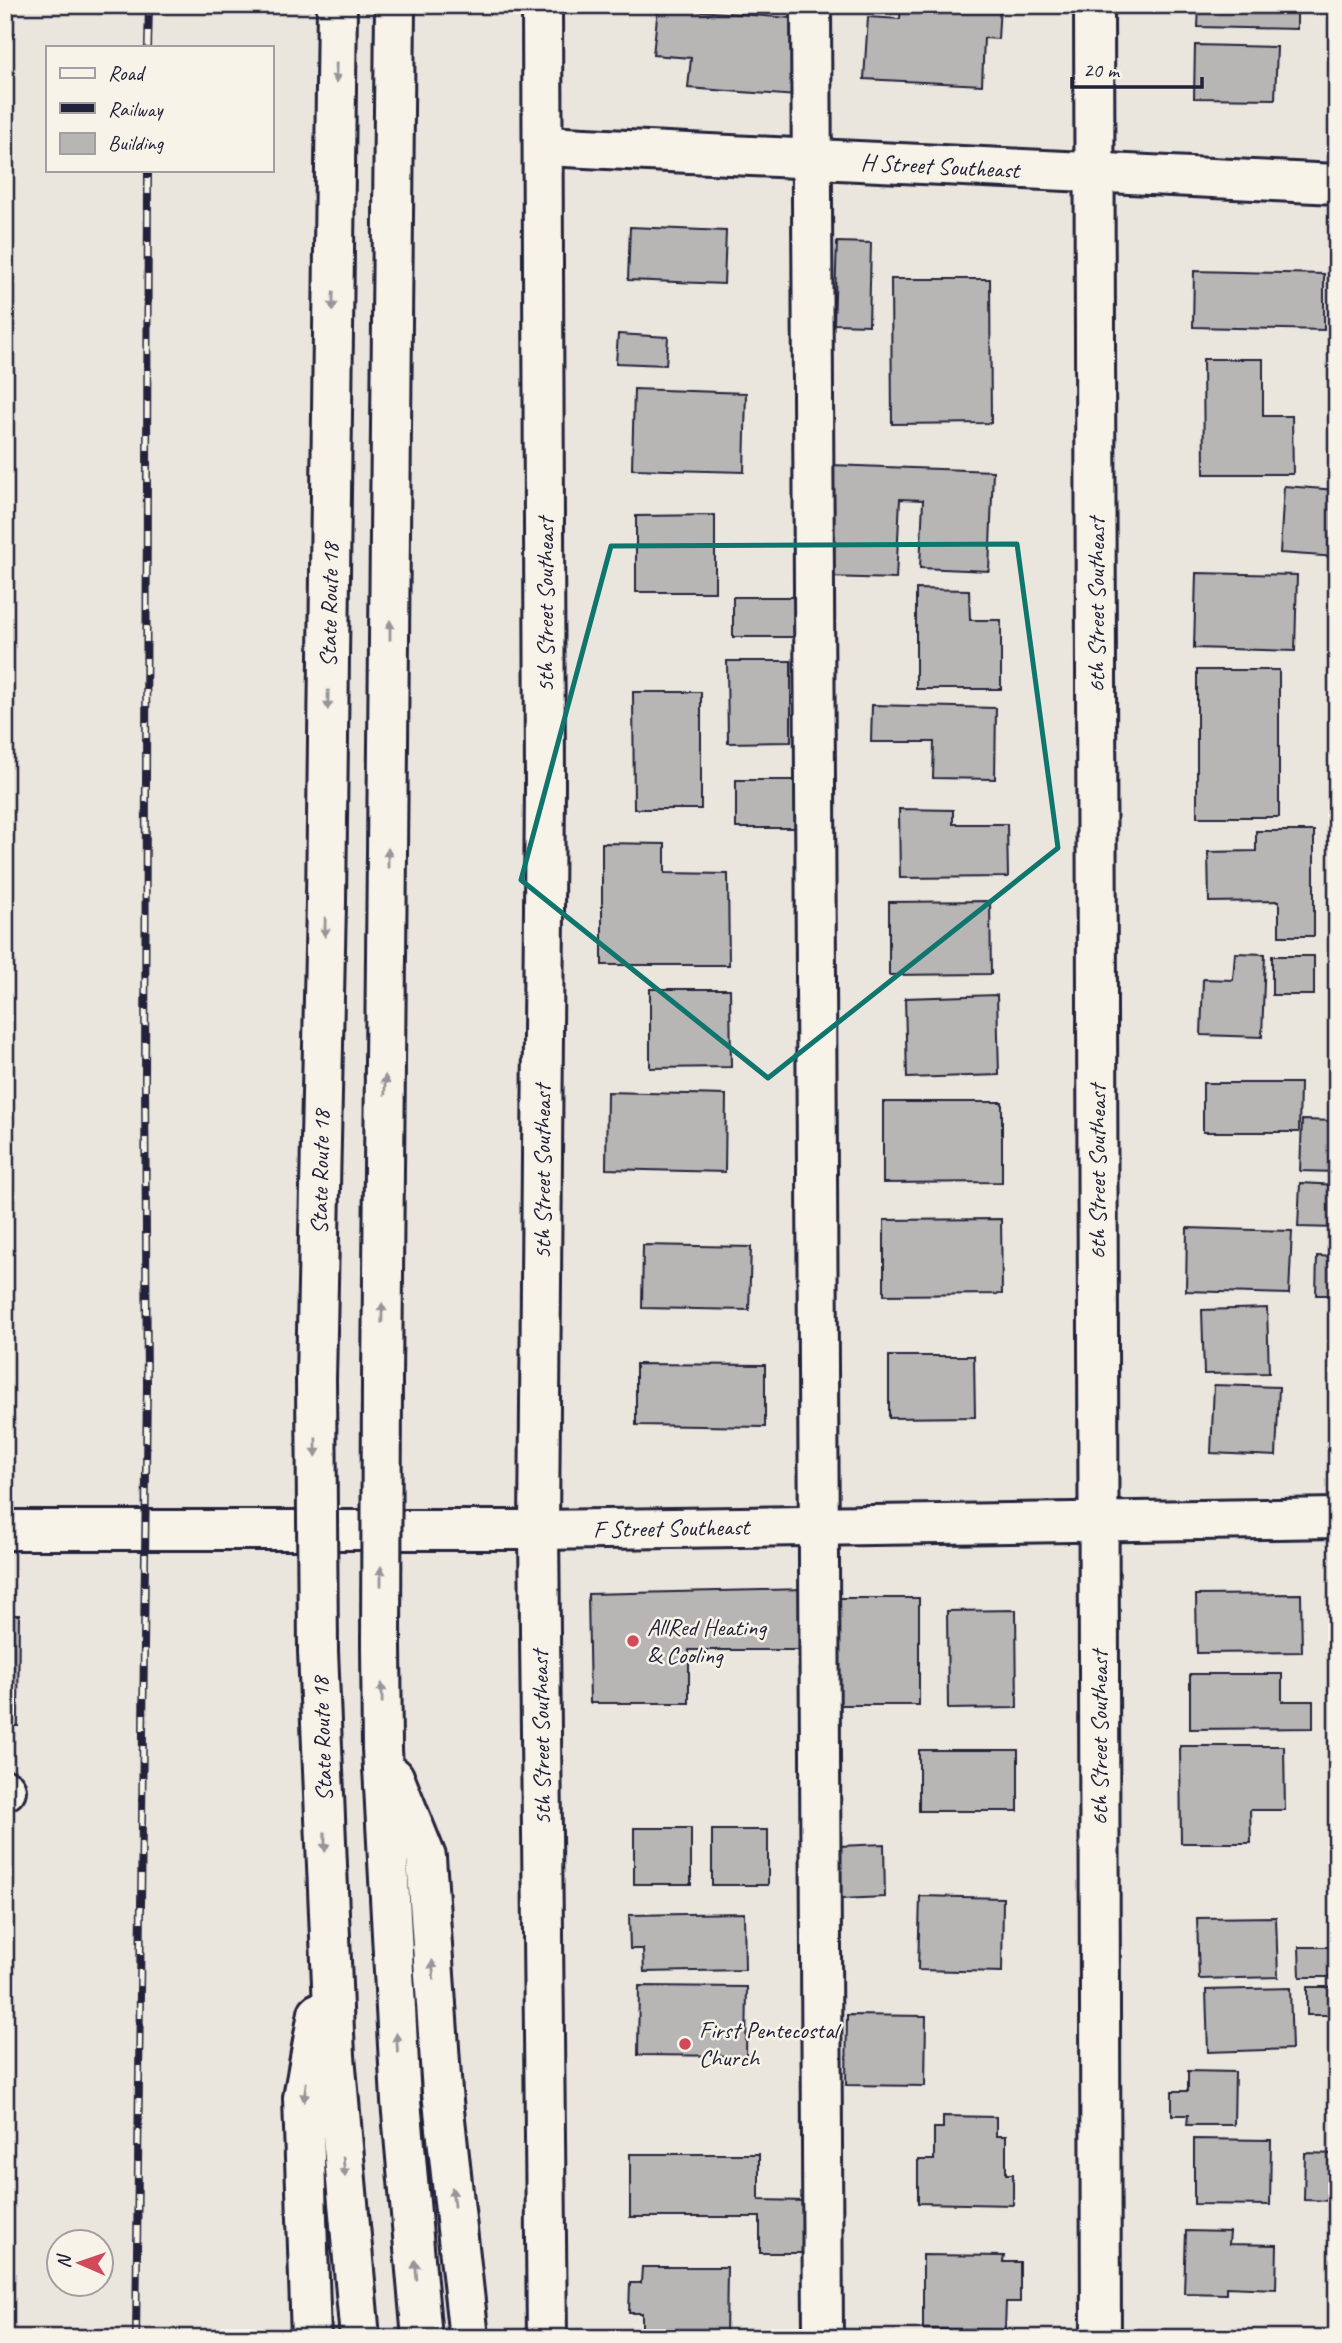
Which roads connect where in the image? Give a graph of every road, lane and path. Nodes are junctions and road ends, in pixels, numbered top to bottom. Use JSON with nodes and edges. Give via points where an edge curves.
{"nodes":[{"id":1,"x":337,"y":5,"type":"edge"},
{"id":2,"x":395,"y":5,"type":"edge"},
{"id":3,"x":542,"y":5,"type":"edge"},
{"id":4,"x":811,"y":5,"type":"edge"},
{"id":5,"x":1094,"y":5,"type":"edge"},
{"id":6,"x":544,"y":146,"type":"junction"},
{"id":7,"x":810,"y":160,"type":"junction"},
{"id":8,"x":1094,"y":173,"type":"junction"},
{"id":9,"x":1337,"y":184,"type":"edge"},
{"id":10,"x":1337,"y":1518,"type":"edge"},
{"id":11,"x":1097,"y":1522,"type":"junction"},
{"id":12,"x":818,"y":1524,"type":"junction"},
{"id":13,"x":5,"y":1530,"type":"edge"},
{"id":14,"x":539,"y":1530,"type":"junction"},
{"id":15,"x":382,"y":1749,"type":"junction"},
{"id":16,"x":329,"y":1953,"type":"junction"},
{"id":17,"x":311,"y":2338,"type":"edge"},
{"id":18,"x":359,"y":2338,"type":"edge"},
{"id":19,"x":422,"y":2338,"type":"edge"},
{"id":20,"x":469,"y":2338,"type":"edge"},
{"id":21,"x":547,"y":2338,"type":"edge"},
{"id":22,"x":823,"y":2338,"type":"edge"},
{"id":23,"x":1101,"y":2338,"type":"edge"}],
"edges":[{"from":1,"to":16,"type":"main road","name":"State Route 18","one_way":true,"bridge":true,"via":[[316,1379],[318,1651]]},
{"from":15,"to":2,"type":"main road","one_way":true,"bridge":true},
{"from":3,"to":6,"type":"main road","name":"5th Street Southeast"},
{"from":4,"to":7,"type":"main road"},
{"from":5,"to":8,"type":"main road","name":"6th Street Southeast"},
{"from":6,"to":7,"type":"main road","name":"H Street Southeast"},
{"from":6,"to":14,"type":"main road","name":"5th Street Southeast"},
{"from":7,"to":8,"type":"main road","name":"H Street Southeast"},
{"from":7,"to":12,"type":"main road"},
{"from":8,"to":9,"type":"main road","name":"H Street Southeast"},
{"from":8,"to":11,"type":"main road","name":"6th Street Southeast"},
{"from":10,"to":11,"type":"main road","name":"F Street Southeast"},
{"from":11,"to":12,"type":"main road","name":"F Street Southeast"},
{"from":11,"to":23,"type":"main road","name":"6th Street Southeast"},
{"from":12,"to":14,"type":"main road","name":"F Street Southeast"},
{"from":12,"to":22,"type":"main road"},
{"from":13,"to":14,"type":"main road","name":"F Street Southeast"},
{"from":14,"to":21,"type":"main road","name":"5th Street Southeast"},
{"from":19,"to":15,"type":"main road","one_way":true,"via":[[401,2101]]},
{"from":20,"to":15,"type":"main road","one_way":true,"via":[[442,2092],[426,1857]]},
{"from":16,"to":17,"type":"main road","one_way":true,"via":[[303,2098]]},
{"from":16,"to":18,"type":"main road","name":"State Route 18","one_way":true}]}
